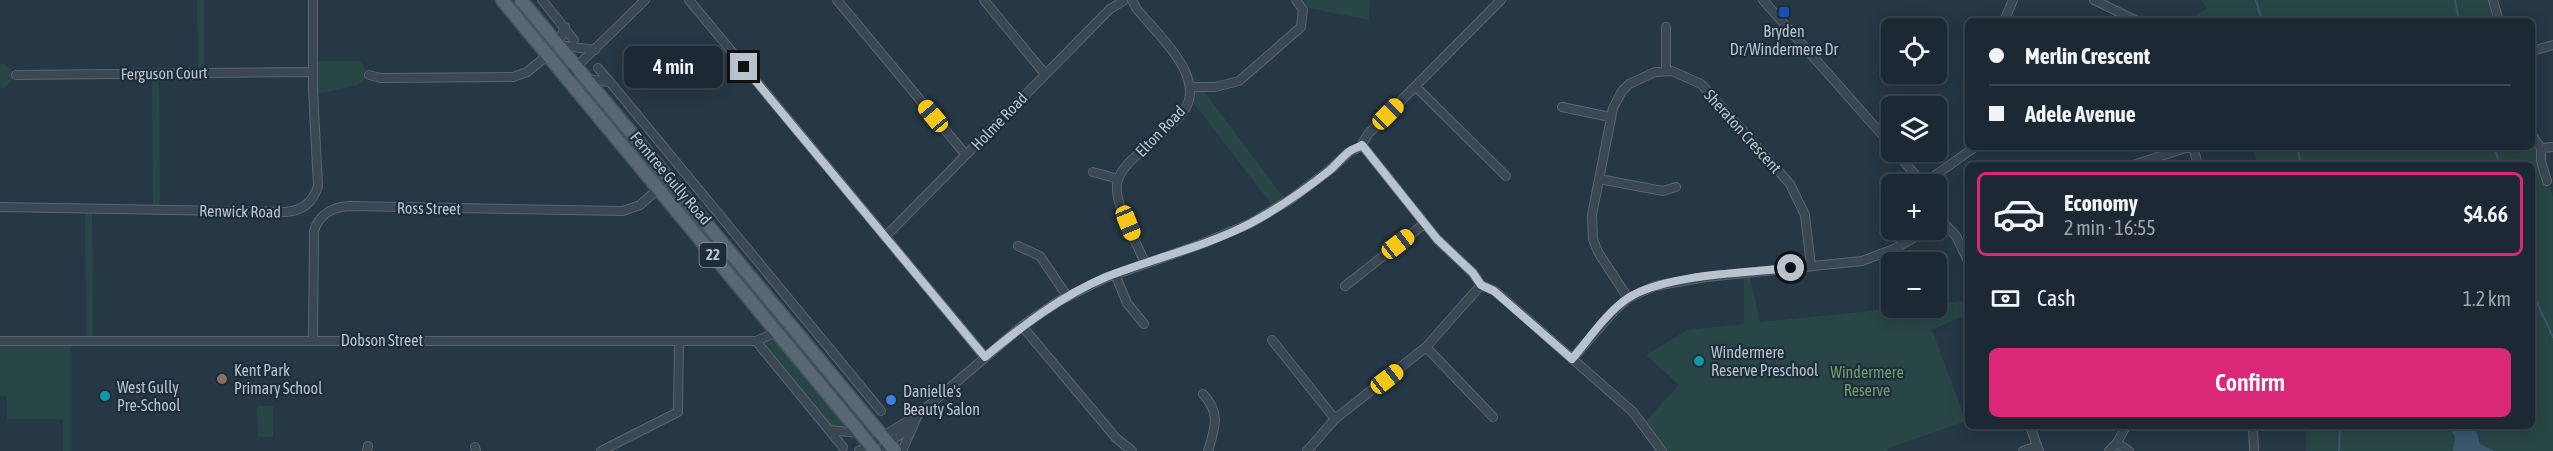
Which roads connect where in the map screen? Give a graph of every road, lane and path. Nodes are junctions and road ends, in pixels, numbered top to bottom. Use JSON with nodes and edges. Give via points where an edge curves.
{"nodes":[{"id":1,"x":313,"y":0,"type":"edge"},
{"id":2,"x":502,"y":0,"type":"edge"},
{"id":3,"x":521,"y":0,"type":"edge"},
{"id":4,"x":542,"y":0,"type":"edge"},
{"id":5,"x":645,"y":0,"type":"edge"},
{"id":6,"x":689,"y":0,"type":"edge"},
{"id":7,"x":837,"y":0,"type":"edge"},
{"id":8,"x":984,"y":0,"type":"edge"},
{"id":9,"x":1296,"y":0,"type":"edge"},
{"id":10,"x":1502,"y":0,"type":"edge"},
{"id":11,"x":1763,"y":0,"type":"edge"},
{"id":12,"x":2013,"y":0,"type":"edge"},
{"id":13,"x":2094,"y":0,"type":"edge"},
{"id":14,"x":2493,"y":0,"type":"edge"},
{"id":15,"x":1125,"y":2,"type":"edge"},
{"id":16,"x":2005,"y":18,"type":"edge"},
{"id":17,"x":2131,"y":18,"type":"edge"},
{"id":18,"x":2498,"y":18,"type":"edge"},
{"id":19,"x":565,"y":27,"type":"junction"},
{"id":20,"x":1666,"y":27,"type":"dead end"},
{"id":21,"x":574,"y":40,"type":"dead end"},
{"id":22,"x":558,"y":45,"type":"junction"},
{"id":23,"x":2553,"y":45,"type":"edge"},
{"id":24,"x":595,"y":50,"type":"junction"},
{"id":25,"x":2535,"y":50,"type":"edge"},
{"id":26,"x":548,"y":56,"type":"junction"},
{"id":27,"x":577,"y":68,"type":"junction"},
{"id":28,"x":598,"y":68,"type":"dead end"},
{"id":29,"x":1666,"y":71,"type":"junction"},
{"id":30,"x":313,"y":72,"type":"junction"},
{"id":31,"x":1045,"y":74,"type":"junction"},
{"id":32,"x":16,"y":75,"type":"dead end"},
{"id":33,"x":369,"y":75,"type":"dead end"},
{"id":34,"x":566,"y":77,"type":"junction"},
{"id":35,"x":587,"y":79,"type":"junction"},
{"id":36,"x":610,"y":82,"type":"junction"},
{"id":37,"x":1190,"y":87,"type":"junction"},
{"id":38,"x":1416,"y":87,"type":"junction"},
{"id":39,"x":1562,"y":107,"type":"dead end"},
{"id":40,"x":1610,"y":117,"type":"junction"},
{"id":41,"x":1881,"y":134,"type":"edge"},
{"id":42,"x":2535,"y":139,"type":"edge"},
{"id":43,"x":1362,"y":145,"type":"junction"},
{"id":44,"x":2553,"y":147,"type":"edge"},
{"id":45,"x":2541,"y":148,"type":"junction"},
{"id":46,"x":1971,"y":150,"type":"edge"},
{"id":47,"x":2181,"y":150,"type":"edge"},
{"id":48,"x":966,"y":155,"type":"junction"},
{"id":49,"x":1904,"y":162,"type":"edge"},
{"id":50,"x":2143,"y":162,"type":"edge"},
{"id":51,"x":1093,"y":171,"type":"dead end"},
{"id":52,"x":1915,"y":174,"type":"edge"},
{"id":53,"x":1937,"y":174,"type":"edge"},
{"id":54,"x":1506,"y":177,"type":"dead end"},
{"id":55,"x":1599,"y":178,"type":"junction"},
{"id":56,"x":1118,"y":179,"type":"junction"},
{"id":57,"x":2547,"y":182,"type":"dead end"},
{"id":58,"x":1677,"y":187,"type":"dead end"},
{"id":59,"x":658,"y":189,"type":"junction"},
{"id":60,"x":0,"y":207,"type":"edge"},
{"id":61,"x":1424,"y":224,"type":"junction"},
{"id":62,"x":1947,"y":227,"type":"edge"},
{"id":63,"x":885,"y":237,"type":"junction"},
{"id":64,"x":1910,"y":240,"type":"edge"},
{"id":65,"x":1018,"y":246,"type":"dead end"},
{"id":66,"x":1965,"y":255,"type":"edge"},
{"id":67,"x":1145,"y":262,"type":"junction"},
{"id":68,"x":1811,"y":266,"type":"junction"},
{"id":69,"x":1114,"y":274,"type":"junction"},
{"id":70,"x":1345,"y":285,"type":"dead end"},
{"id":71,"x":1481,"y":285,"type":"junction"},
{"id":72,"x":1067,"y":296,"type":"junction"},
{"id":73,"x":1628,"y":298,"type":"junction"},
{"id":74,"x":767,"y":320,"type":"junction"},
{"id":75,"x":1144,"y":324,"type":"dead end"},
{"id":76,"x":1022,"y":326,"type":"junction"},
{"id":77,"x":777,"y":332,"type":"junction"},
{"id":78,"x":760,"y":339,"type":"junction"},
{"id":79,"x":313,"y":340,"type":"junction"},
{"id":80,"x":1272,"y":340,"type":"dead end"},
{"id":81,"x":0,"y":341,"type":"edge"},
{"id":82,"x":679,"y":341,"type":"junction"},
{"id":83,"x":1426,"y":347,"type":"junction"},
{"id":84,"x":985,"y":357,"type":"junction"},
{"id":85,"x":1572,"y":359,"type":"junction"},
{"id":86,"x":1203,"y":394,"type":"dead end"},
{"id":87,"x":872,"y":399,"type":"junction"},
{"id":88,"x":881,"y":411,"type":"dead end"},
{"id":89,"x":919,"y":414,"type":"junction"},
{"id":90,"x":1493,"y":417,"type":"dead end"},
{"id":91,"x":1335,"y":419,"type":"junction"},
{"id":92,"x":870,"y":422,"type":"junction"},
{"id":93,"x":914,"y":423,"type":"junction"},
{"id":94,"x":2031,"y":429,"type":"edge"},
{"id":95,"x":2124,"y":429,"type":"edge"},
{"id":96,"x":2253,"y":429,"type":"edge"},
{"id":97,"x":829,"y":430,"type":"junction"},
{"id":98,"x":860,"y":433,"type":"junction"},
{"id":99,"x":2117,"y":442,"type":"junction"},
{"id":100,"x":843,"y":447,"type":"dead end"},
{"id":101,"x":879,"y":447,"type":"edge"},
{"id":102,"x":1121,"y":448,"type":"edge"},
{"id":103,"x":2038,"y":448,"type":"edge"},
{"id":104,"x":601,"y":451,"type":"edge"},
{"id":105,"x":902,"y":451,"type":"edge"},
{"id":106,"x":1132,"y":451,"type":"edge"},
{"id":107,"x":1208,"y":451,"type":"edge"},
{"id":108,"x":1307,"y":451,"type":"edge"},
{"id":109,"x":1662,"y":451,"type":"edge"},
{"id":110,"x":2023,"y":451,"type":"edge"},
{"id":111,"x":2109,"y":451,"type":"edge"},
{"id":112,"x":2129,"y":451,"type":"edge"},
{"id":113,"x":2254,"y":451,"type":"edge"}],
"edges":[{"from":1,"to":30,"type":"street","name":"Renwick Road"},
{"from":2,"to":26,"type":"main road","name":"Ferntree Gully Road","number":"22"},
{"from":3,"to":22,"type":"main road","name":"Ferntree Gully Road","number":"22"},
{"from":4,"to":19,"type":"street"},
{"from":5,"to":24,"type":"street"},
{"from":6,"to":63,"type":"street"},
{"from":7,"to":48,"type":"street"},
{"from":8,"to":31,"type":"street"},
{"from":9,"to":37,"type":"street","via":[[1303,10],[1301,27],[1251,72],[1227,86]]},
{"from":10,"to":38,"type":"street"},
{"from":11,"to":41,"type":"street"},
{"from":12,"to":16,"type":"street"},
{"from":13,"to":17,"type":"street"},
{"from":14,"to":18,"type":"street"},
{"from":15,"to":31,"type":"street","name":"Holme Road"},
{"from":15,"to":37,"type":"street","name":"Elton Road","via":[[1181,63]]},
{"from":19,"to":21,"type":"street"},
{"from":19,"to":22,"type":"street"},
{"from":20,"to":29,"type":"street"},
{"from":22,"to":24,"type":"street"},
{"from":22,"to":27,"type":"main road","name":"Ferntree Gully Road","number":"22"},
{"from":23,"to":25,"type":"street"},
{"from":24,"to":27,"type":"street"},
{"from":26,"to":33,"type":"street","via":[[514,77]]},
{"from":26,"to":34,"type":"main road","name":"Ferntree Gully Road","number":"22"},
{"from":27,"to":34,"type":"street"},
{"from":27,"to":35,"type":"main road","name":"Ferntree Gully Road","number":"22"},
{"from":28,"to":36,"type":"street","name":"Ferntree Gully Road"},
{"from":29,"to":40,"type":"street","via":[[1644,75],[1629,84]]},
{"from":29,"to":68,"type":"street","name":"Sheraton Crescent","via":[[1701,84],[1790,184],[1805,215]]},
{"from":30,"to":32,"type":"street","name":"Ferguson Court"},
{"from":30,"to":60,"type":"street","name":"Renwick Road","via":[[318,186],[312,199],[301,208],[285,212]]},
{"from":31,"to":48,"type":"street","name":"Holme Road"},
{"from":34,"to":59,"type":"main road","name":"Ferntree Gully Road","number":"22"},
{"from":35,"to":36,"type":"street"},
{"from":35,"to":92,"type":"main road","name":"Ferntree Gully Road","number":"22"},
{"from":36,"to":87,"type":"street","name":"Ferntree Gully Road"},
{"from":37,"to":56,"type":"street","name":"Elton Road","via":[[1182,112],[1129,162]]},
{"from":38,"to":43,"type":"street","via":[[1369,133]]},
{"from":38,"to":54,"type":"street"},
{"from":39,"to":40,"type":"street"},
{"from":40,"to":55,"type":"street"},
{"from":42,"to":45,"type":"street"},
{"from":43,"to":61,"type":"street"},
{"from":43,"to":67,"type":"street","via":[[1291,199],[1251,223]]},
{"from":44,"to":45,"type":"street"},
{"from":45,"to":57,"type":"street"},
{"from":46,"to":53,"type":"street"},
{"from":47,"to":50,"type":"street"},
{"from":48,"to":63,"type":"street","name":"Holme Road"},
{"from":49,"to":52,"type":"street"},
{"from":51,"to":56,"type":"street"},
{"from":55,"to":58,"type":"street","via":[[1663,190]]},
{"from":55,"to":73,"type":"street","via":[[1592,215],[1593,239],[1601,259]]},
{"from":56,"to":67,"type":"street","via":[[1118,197]]},
{"from":59,"to":74,"type":"main road","name":"Ferntree Gully Road","number":"22"},
{"from":59,"to":79,"type":"street","name":"Ross Street","via":[[626,211],[349,206],[333,209],[321,217],[314,231]]},
{"from":61,"to":70,"type":"street"},
{"from":61,"to":71,"type":"street"},
{"from":62,"to":66,"type":"street","via":[[1953,231]]},
{"from":63,"to":84,"type":"street"},
{"from":64,"to":68,"type":"street","via":[[1880,256]]},
{"from":65,"to":72,"type":"street","via":[[1040,256]]},
{"from":67,"to":69,"type":"street"},
{"from":68,"to":73,"type":"street","via":[[1676,282]]},
{"from":69,"to":72,"type":"street"},
{"from":69,"to":75,"type":"street","via":[[1127,303]]},
{"from":71,"to":83,"type":"street"},
{"from":71,"to":85,"type":"street","via":[[1494,291]]},
{"from":72,"to":76,"type":"street"},
{"from":73,"to":85,"type":"street"},
{"from":74,"to":77,"type":"main road","name":"Ferntree Gully Road","number":"22"},
{"from":74,"to":78,"type":"street"},
{"from":76,"to":84,"type":"street"},
{"from":76,"to":102,"type":"street"},
{"from":77,"to":78,"type":"street","name":"Dobson Street"},
{"from":77,"to":98,"type":"main road","name":"Ferntree Gully Road","number":"22"},
{"from":78,"to":82,"type":"street","name":"Dobson Street"},
{"from":78,"to":97,"type":"street"},
{"from":79,"to":81,"type":"street","name":"Dobson Street"},
{"from":79,"to":82,"type":"street","name":"Dobson Street"},
{"from":80,"to":91,"type":"street"},
{"from":82,"to":104,"type":"street","via":[[681,415]]},
{"from":83,"to":90,"type":"street"},
{"from":83,"to":91,"type":"street"},
{"from":84,"to":89,"type":"street"},
{"from":85,"to":109,"type":"street","via":[[1633,412]]},
{"from":86,"to":107,"type":"street","via":[[1216,419]]},
{"from":87,"to":88,"type":"street","name":"Ferntree Gully Road"},
{"from":87,"to":92,"type":"street"},
{"from":89,"to":93,"type":"street"},
{"from":89,"to":101,"type":"street"},
{"from":91,"to":108,"type":"street"},
{"from":92,"to":101,"type":"main road","name":"Ferntree Gully Road","number":"22"},
{"from":93,"to":101,"type":"street"},
{"from":93,"to":105,"type":"street"},
{"from":94,"to":103,"type":"street"},
{"from":95,"to":99,"type":"street"},
{"from":96,"to":113,"type":"street"},
{"from":97,"to":98,"type":"street"},
{"from":97,"to":100,"type":"street"},
{"from":98,"to":101,"type":"main road","name":"Ferntree Gully Road","number":"22"},
{"from":99,"to":111,"type":"street"},
{"from":99,"to":112,"type":"street"},
{"from":102,"to":106,"type":"street"},
{"from":103,"to":110,"type":"street"}]}
